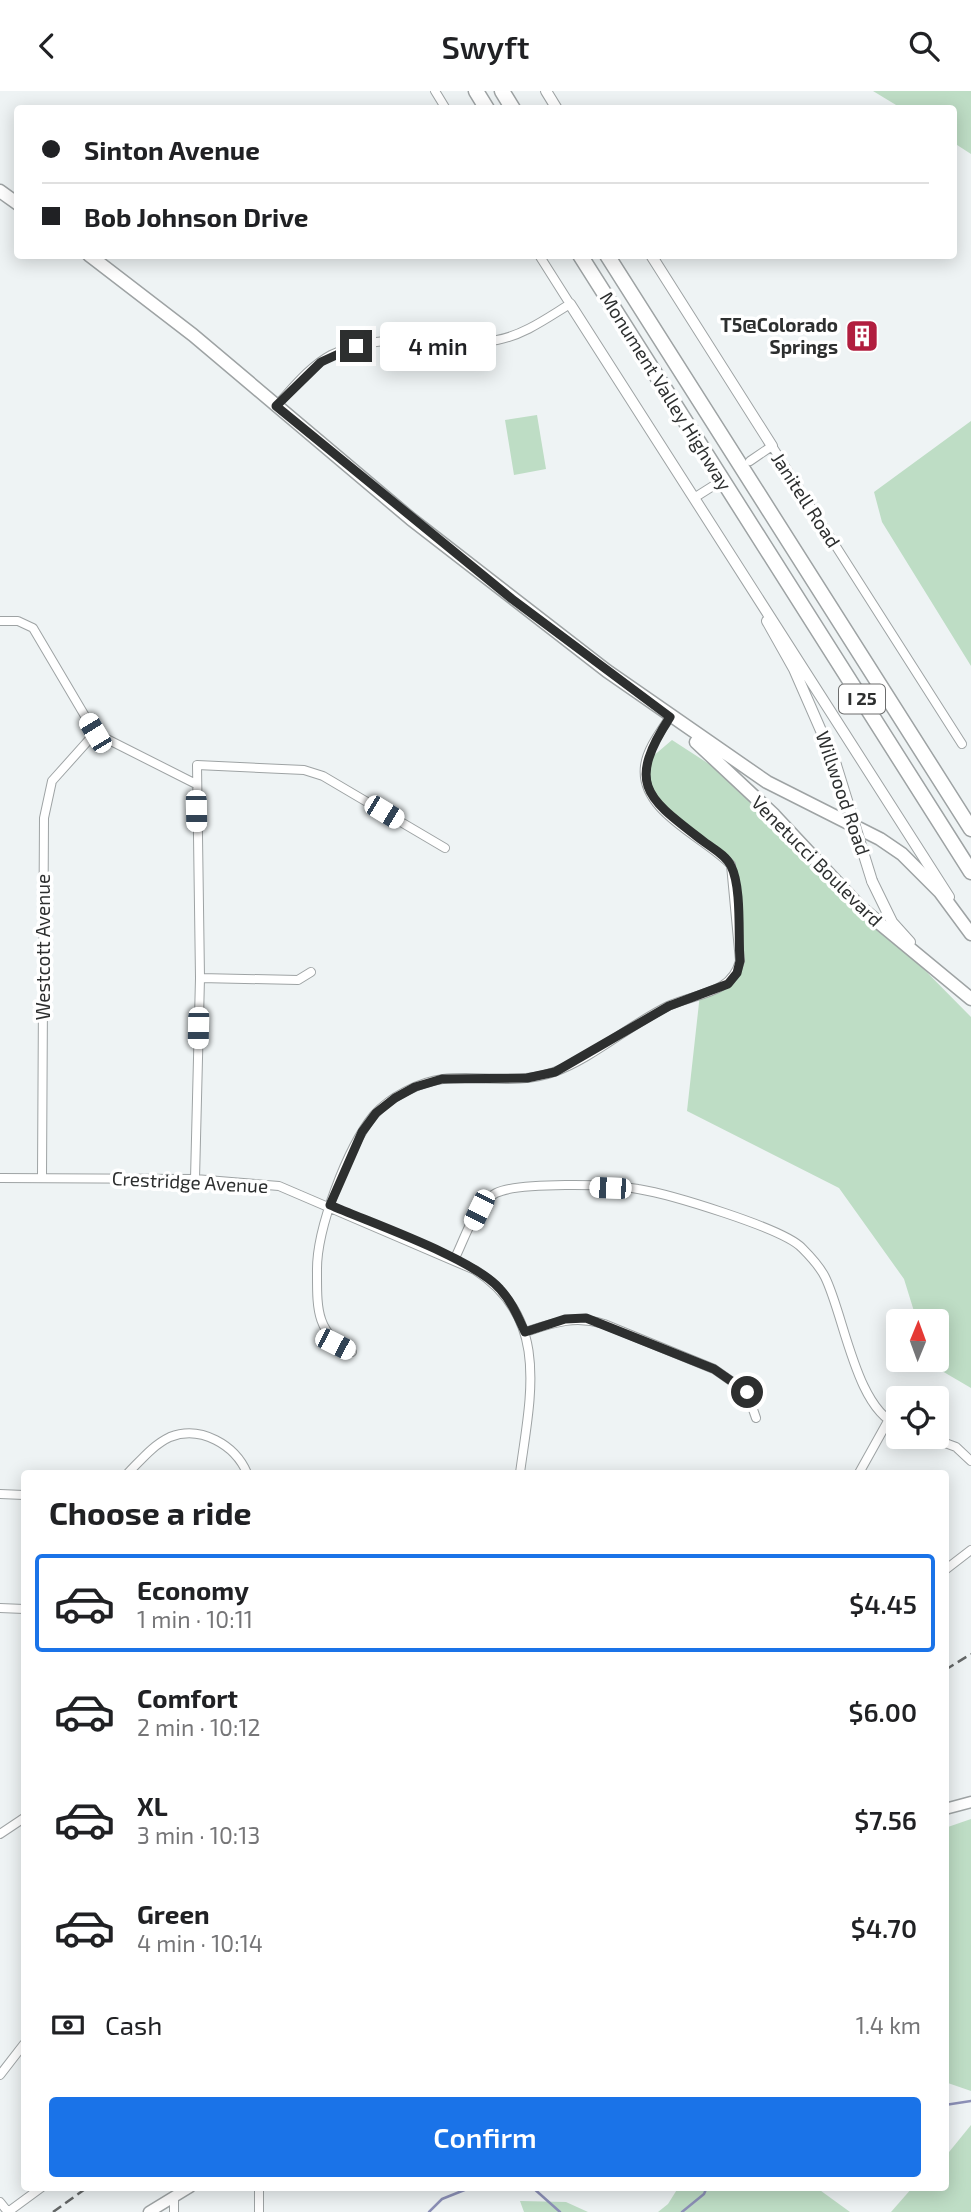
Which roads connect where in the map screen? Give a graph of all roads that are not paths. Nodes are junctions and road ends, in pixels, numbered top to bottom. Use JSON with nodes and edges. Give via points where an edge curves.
{"nodes":[{"id":1,"x":94,"y":259,"type":"edge"},
{"id":2,"x":542,"y":259,"type":"edge"},
{"id":3,"x":583,"y":259,"type":"edge"},
{"id":4,"x":610,"y":259,"type":"edge"},
{"id":5,"x":654,"y":259,"type":"edge"},
{"id":6,"x":570,"y":304,"type":"junction"},
{"id":7,"x":276,"y":406,"type":"junction"},
{"id":8,"x":772,"y":446,"type":"junction"},
{"id":9,"x":750,"y":461,"type":"dead end"},
{"id":10,"x":713,"y":485,"type":"dead end"},
{"id":11,"x":694,"y":498,"type":"junction"},
{"id":12,"x":753,"y":592,"type":"junction"},
{"id":13,"x":0,"y":621,"type":"edge"},
{"id":14,"x":670,"y":717,"type":"junction"},
{"id":15,"x":95,"y":733,"type":"junction"},
{"id":16,"x":962,"y":744,"type":"dead end"},
{"id":17,"x":196,"y":784,"type":"junction"},
{"id":18,"x":971,"y":829,"type":"edge"},
{"id":19,"x":445,"y":848,"type":"dead end"},
{"id":20,"x":971,"y":872,"type":"edge"},
{"id":21,"x":971,"y":934,"type":"edge"},
{"id":22,"x":311,"y":972,"type":"dead end"},
{"id":23,"x":200,"y":978,"type":"junction"},
{"id":24,"x":949,"y":981,"type":"junction"},
{"id":25,"x":971,"y":999,"type":"edge"},
{"id":26,"x":42,"y":1177,"type":"junction"},
{"id":27,"x":0,"y":1178,"type":"edge"},
{"id":28,"x":195,"y":1179,"type":"junction"},
{"id":29,"x":330,"y":1205,"type":"junction"},
{"id":30,"x":454,"y":1259,"type":"junction"},
{"id":31,"x":525,"y":1332,"type":"junction"},
{"id":32,"x":352,"y":1352,"type":"dead end"},
{"id":33,"x":756,"y":1418,"type":"dead end"},
{"id":34,"x":886,"y":1419,"type":"edge"},
{"id":35,"x":886,"y":1425,"type":"edge"},
{"id":36,"x":949,"y":1444,"type":"edge"},
{"id":37,"x":971,"y":1461,"type":"edge"},
{"id":38,"x":131,"y":1470,"type":"edge"},
{"id":39,"x":246,"y":1470,"type":"edge"},
{"id":40,"x":520,"y":1470,"type":"edge"},
{"id":41,"x":861,"y":1470,"type":"edge"},
{"id":42,"x":0,"y":1494,"type":"edge"},
{"id":43,"x":21,"y":1495,"type":"edge"},
{"id":44,"x":971,"y":1551,"type":"edge"},
{"id":45,"x":949,"y":1567,"type":"edge"},
{"id":46,"x":0,"y":1608,"type":"edge"},
{"id":47,"x":21,"y":1609,"type":"edge"},
{"id":48,"x":971,"y":1802,"type":"edge"},
{"id":49,"x":949,"y":1808,"type":"edge"},
{"id":50,"x":21,"y":1820,"type":"edge"},
{"id":51,"x":1,"y":1832,"type":"edge"},
{"id":52,"x":21,"y":2048,"type":"edge"},
{"id":53,"x":0,"y":2075,"type":"edge"},
{"id":54,"x":37,"y":2191,"type":"edge"},
{"id":55,"x":184,"y":2191,"type":"edge"},
{"id":56,"x":259,"y":2191,"type":"edge"},
{"id":57,"x":174,"y":2197,"type":"junction"},
{"id":58,"x":0,"y":2202,"type":"edge"},
{"id":59,"x":8,"y":2212,"type":"edge"},
{"id":60,"x":149,"y":2212,"type":"edge"},
{"id":61,"x":174,"y":2212,"type":"edge"},
{"id":62,"x":259,"y":2212,"type":"edge"}],
"edges":[{"from":1,"to":7,"type":"main road","name":"Venetucci Boulevard"},
{"from":2,"to":6,"type":"street","name":"Willwood Road"},
{"from":3,"to":20,"type":"highway","name":"Monument Valley Highway","number":"I 25"},
{"from":4,"to":18,"type":"highway","name":"Monument Valley Highway","number":"I 25"},
{"from":5,"to":8,"type":"street","name":"Janitell Road"},
{"from":6,"to":7,"type":"street","via":[[538,324],[496,340],[370,343],[342,350],[310,370]]},
{"from":6,"to":11,"type":"street","name":"Willwood Road"},
{"from":7,"to":14,"type":"main road","name":"Venetucci Boulevard","via":[[512,599]]},
{"from":8,"to":9,"type":"street"},
{"from":8,"to":16,"type":"street","name":"Janitell Road"},
{"from":10,"to":11,"type":"street"},
{"from":11,"to":12,"type":"street","name":"Willwood Road"},
{"from":12,"to":21,"type":"street","name":"Willwood Road"},
{"from":12,"to":24,"type":"street","name":"Willwood Road","bridge":true,"via":[[794,669],[836,765],[872,881],[892,922]]},
{"from":13,"to":15,"type":"street","via":[[18,621],[33,628]]},
{"from":14,"to":21,"type":"main road","name":"Venetucci Boulevard","via":[[767,782],[902,854],[940,892]]},
{"from":14,"to":24,"type":"main road","name":"Venetucci Boulevard","via":[[774,815],[861,908]]},
{"from":14,"to":29,"type":"street","via":[[645,763],[645,779],[657,803],[731,865],[740,961],[737,973],[728,984],[669,1006],[555,1072],[527,1078],[442,1079],[395,1098],[362,1132]]},
{"from":15,"to":17,"type":"street"},
{"from":15,"to":26,"type":"street","name":"Westcott Avenue","via":[[52,781],[44,818]]},
{"from":17,"to":19,"type":"street","via":[[197,765],[304,770],[323,776]]},
{"from":17,"to":23,"type":"street"},
{"from":22,"to":23,"type":"street","via":[[298,980]]},
{"from":23,"to":28,"type":"street"},
{"from":24,"to":25,"type":"main road","name":"Venetucci Boulevard"},
{"from":26,"to":27,"type":"street","name":"Crestridge Avenue"},
{"from":26,"to":28,"type":"street","name":"Crestridge Avenue"},
{"from":28,"to":29,"type":"street","name":"Crestridge Avenue","via":[[279,1186]]},
{"from":29,"to":30,"type":"street","name":"Crestridge Avenue"},
{"from":29,"to":32,"type":"street","via":[[317,1262],[317,1301],[322,1327],[335,1344]]},
{"from":30,"to":31,"type":"street","name":"Crestridge Avenue","via":[[500,1289]]},
{"from":30,"to":34,"type":"street","via":[[479,1210],[496,1193],[527,1186],[638,1189],[776,1230],[800,1245],[824,1274],[867,1396]]},
{"from":31,"to":33,"type":"street","via":[[565,1319],[586,1318],[604,1324],[714,1369],[747,1392]]},
{"from":31,"to":40,"type":"street","name":"Crestridge Avenue","via":[[532,1370]]},
{"from":35,"to":41,"type":"street"},
{"from":36,"to":37,"type":"street"},
{"from":38,"to":39,"type":"street","via":[[152,1448],[172,1437],[198,1434],[220,1440],[242,1460]]},
{"from":42,"to":43,"type":"street"},
{"from":44,"to":45,"type":"street"},
{"from":46,"to":47,"type":"street"},
{"from":48,"to":49,"type":"main road"},
{"from":50,"to":51,"type":"street"},
{"from":52,"to":53,"type":"street"},
{"from":54,"to":59,"type":"street"},
{"from":55,"to":57,"type":"main road"},
{"from":56,"to":62,"type":"street"},
{"from":57,"to":60,"type":"main road"},
{"from":57,"to":61,"type":"street"},
{"from":58,"to":59,"type":"street"}]}
